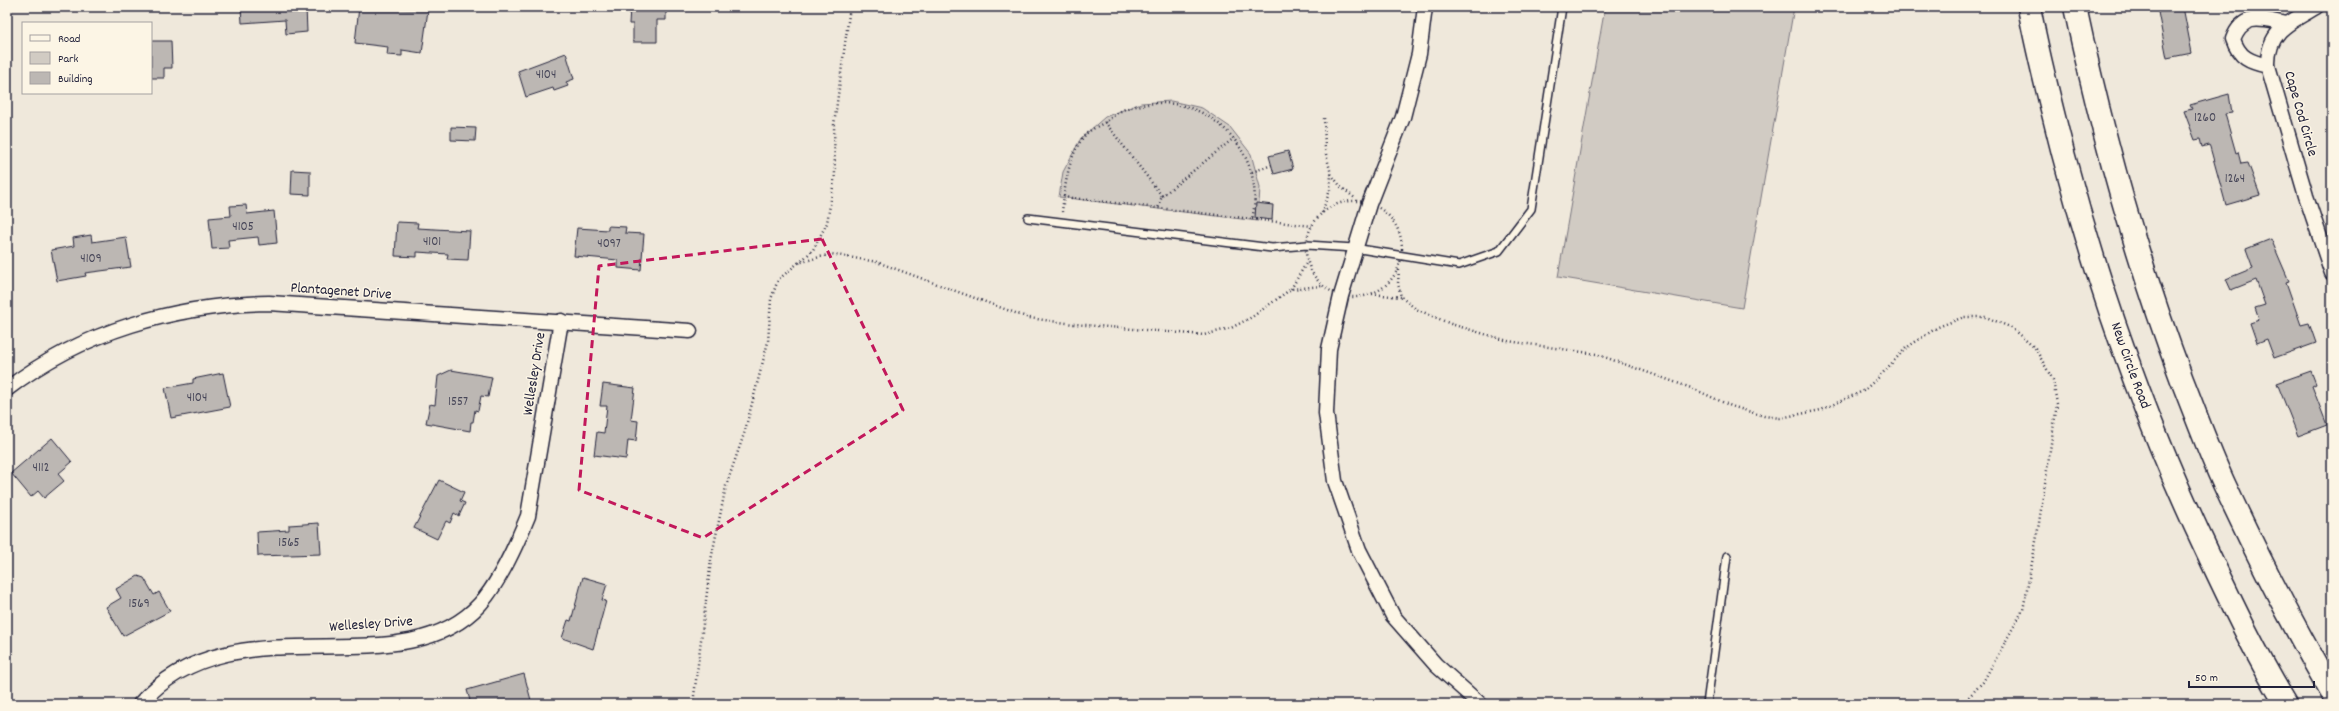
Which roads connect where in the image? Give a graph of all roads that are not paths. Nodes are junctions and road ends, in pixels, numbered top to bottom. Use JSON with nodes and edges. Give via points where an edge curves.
{"nodes":[{"id":1,"x":1425,"y":7,"type":"edge"},
{"id":2,"x":1562,"y":7,"type":"edge"},
{"id":3,"x":2029,"y":7,"type":"edge"},
{"id":4,"x":2075,"y":7,"type":"edge"},
{"id":5,"x":2316,"y":7,"type":"edge"},
{"id":6,"x":2287,"y":24,"type":"junction"},
{"id":7,"x":2268,"y":66,"type":"junction"},
{"id":8,"x":1028,"y":218,"type":"dead end"},
{"id":9,"x":1354,"y":248,"type":"junction"},
{"id":10,"x":2332,"y":273,"type":"edge"},
{"id":11,"x":561,"y":321,"type":"junction"},
{"id":12,"x":690,"y":331,"type":"dead end"},
{"id":13,"x":7,"y":389,"type":"edge"},
{"id":14,"x":1727,"y":556,"type":"dead end"},
{"id":15,"x":2332,"y":693,"type":"edge"},
{"id":16,"x":140,"y":704,"type":"edge"},
{"id":17,"x":1480,"y":704,"type":"edge"},
{"id":18,"x":1707,"y":704,"type":"edge"},
{"id":19,"x":2286,"y":704,"type":"edge"}],
"edges":[{"from":1,"to":9,"type":"street","via":[[1419,54],[1403,117]]},
{"from":2,"to":9,"type":"lane","via":[[1531,209],[1499,251],[1459,265]]},
{"from":3,"to":19,"type":"highway","name":"New Circle Road","via":[[2052,112],[2083,229],[2115,328],[2185,505],[2240,621]]},
{"from":4,"to":15,"type":"highway","via":[[2112,167],[2139,260],[2162,326],[2224,485],[2298,634]]},
{"from":5,"to":6,"type":"street","name":"Cape Cod Circle"},
{"from":6,"to":7,"type":"street","name":"Cape Cod Circle","via":[[2270,45]]},
{"from":6,"to":7,"type":"street","via":[[2258,19],[2244,21],[2237,28],[2233,39],[2242,58]]},
{"from":7,"to":10,"type":"street","name":"Cape Cod Circle","via":[[2306,196]]},
{"from":8,"to":9,"type":"lane","via":[[1272,248]]},
{"from":9,"to":17,"type":"street","via":[[1329,349],[1326,413],[1335,481],[1359,550],[1393,616],[1436,665]]},
{"from":11,"to":12,"type":"street","name":"Plantagenet Drive"},
{"from":11,"to":13,"type":"street","name":"Plantagenet Drive","via":[[414,314],[269,303],[230,304],[187,310],[130,324],[76,347]]},
{"from":11,"to":16,"type":"street","name":"Wellesley Drive","via":[[528,516],[492,587],[480,603],[449,628],[406,642],[272,647],[216,656],[190,666],[166,680]]},
{"from":14,"to":18,"type":"lane"}]}
